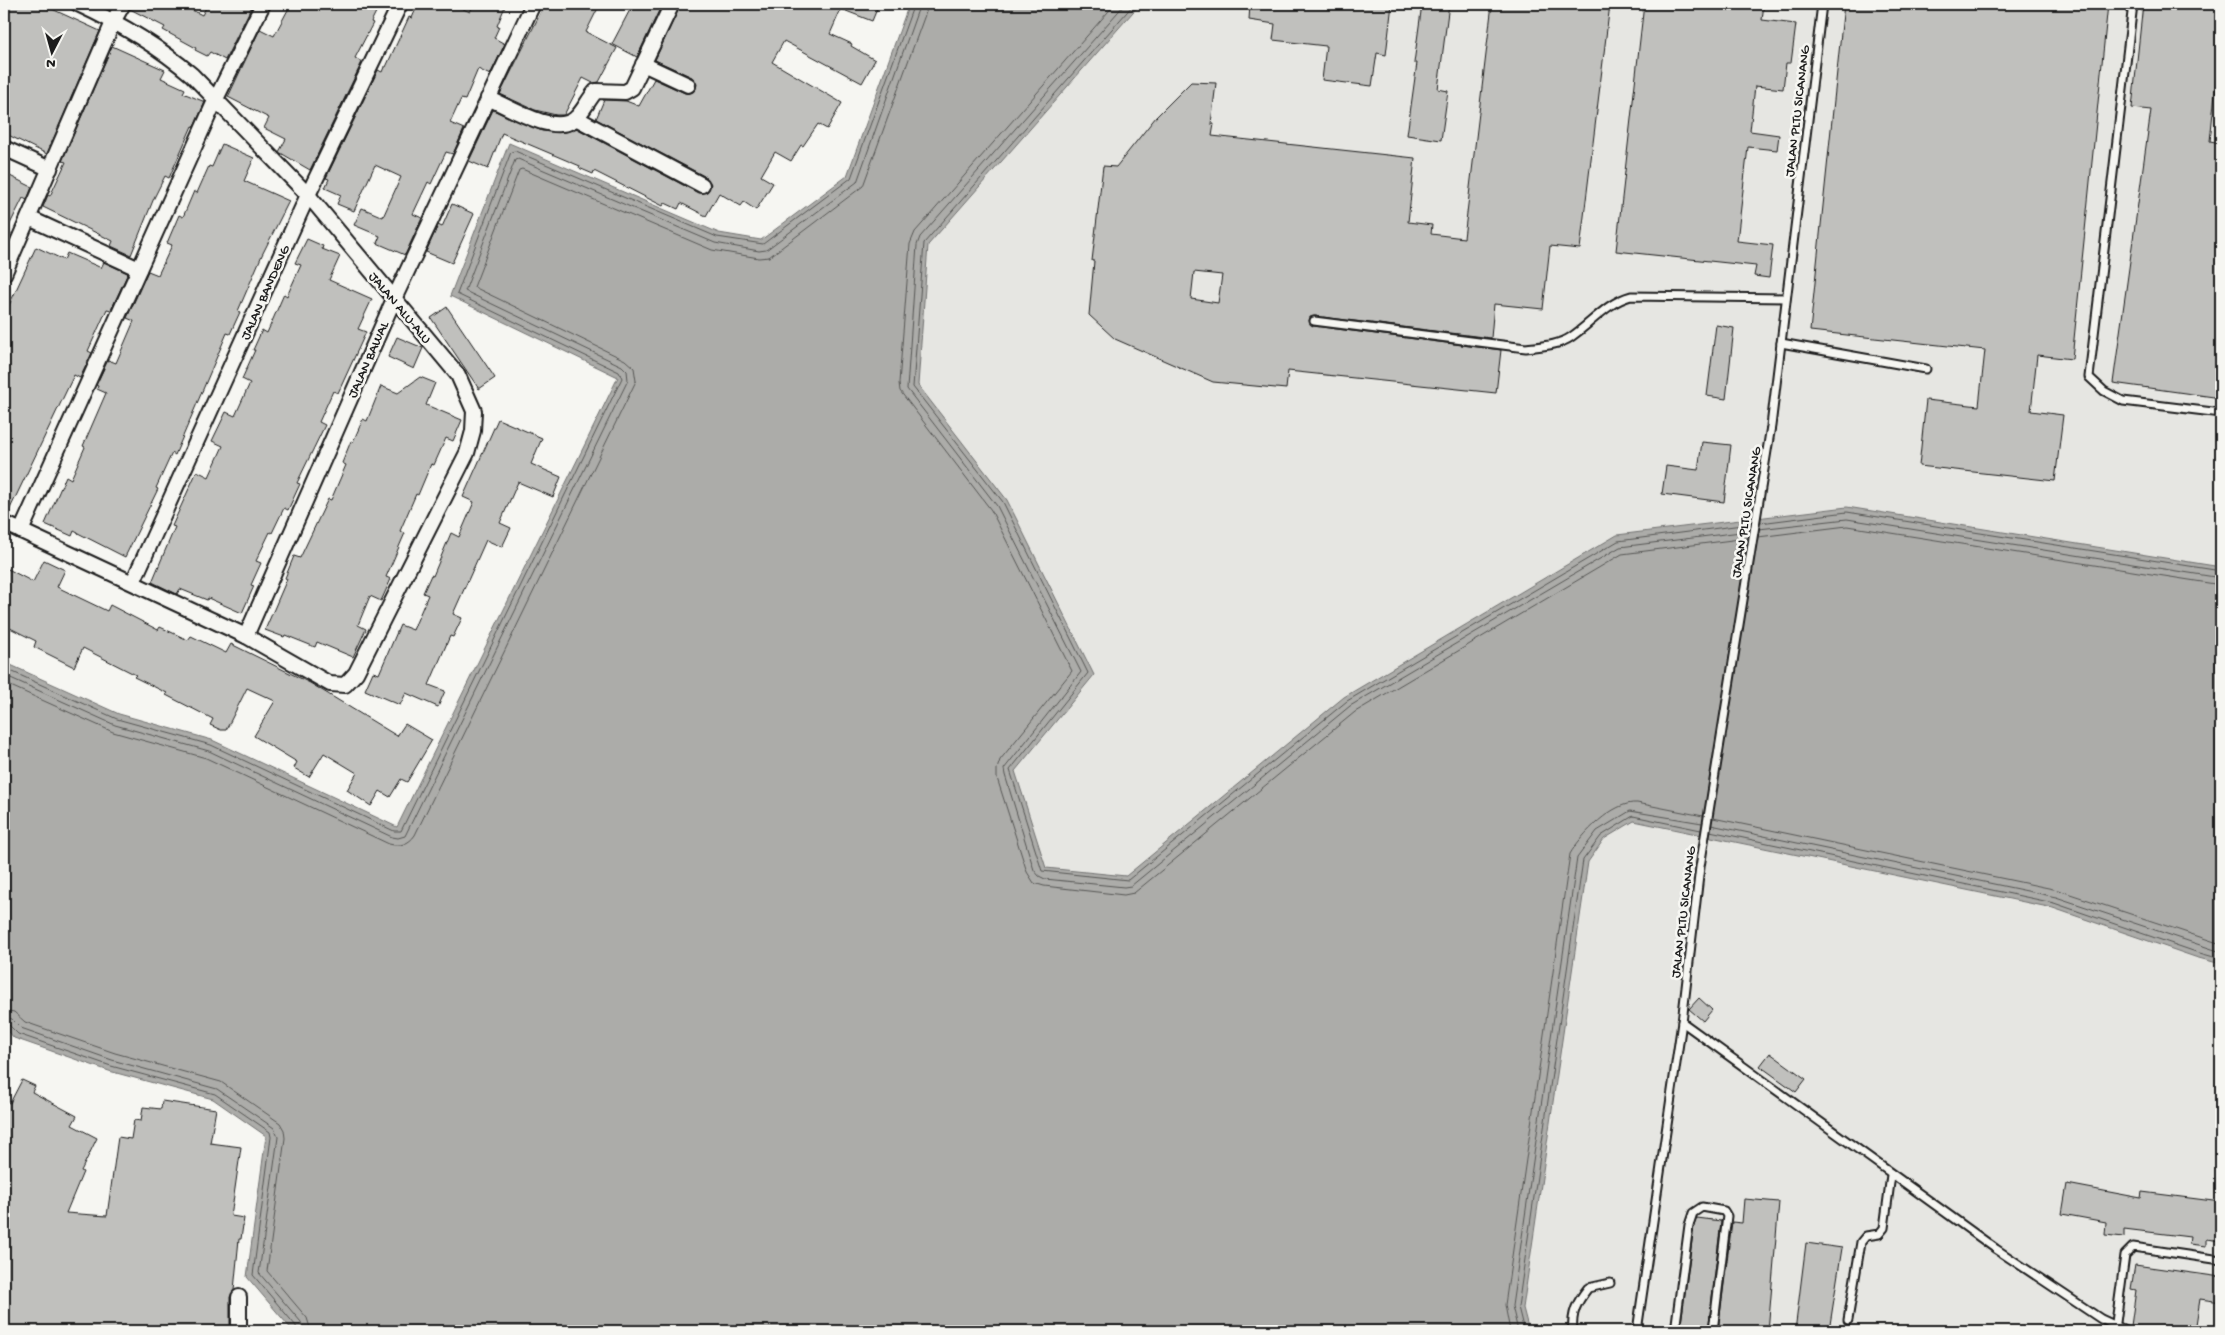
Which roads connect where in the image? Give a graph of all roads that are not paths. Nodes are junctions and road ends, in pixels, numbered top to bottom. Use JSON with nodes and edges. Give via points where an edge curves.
{"nodes":[{"id":1,"x":78,"y":4,"type":"edge"},
{"id":2,"x":123,"y":4,"type":"edge"},
{"id":3,"x":263,"y":4,"type":"edge"},
{"id":4,"x":400,"y":4,"type":"edge"},
{"id":5,"x":533,"y":4,"type":"edge"},
{"id":6,"x":672,"y":4,"type":"edge"},
{"id":7,"x":1822,"y":4,"type":"edge"},
{"id":8,"x":2133,"y":4,"type":"edge"},
{"id":9,"x":114,"y":20,"type":"junction"},
{"id":10,"x":643,"y":64,"type":"junction"},
{"id":11,"x":688,"y":86,"type":"dead end"},
{"id":12,"x":488,"y":98,"type":"junction"},
{"id":13,"x":215,"y":100,"type":"junction"},
{"id":14,"x":576,"y":118,"type":"junction"},
{"id":15,"x":4,"y":148,"type":"edge"},
{"id":16,"x":50,"y":170,"type":"junction"},
{"id":17,"x":702,"y":185,"type":"dead end"},
{"id":18,"x":308,"y":195,"type":"junction"},
{"id":19,"x":29,"y":218,"type":"junction"},
{"id":20,"x":139,"y":269,"type":"junction"},
{"id":21,"x":4,"y":274,"type":"edge"},
{"id":22,"x":1786,"y":298,"type":"junction"},
{"id":23,"x":394,"y":300,"type":"junction"},
{"id":24,"x":1314,"y":322,"type":"dead end"},
{"id":25,"x":1781,"y":343,"type":"junction"},
{"id":26,"x":1926,"y":369,"type":"dead end"},
{"id":27,"x":2221,"y":413,"type":"edge"},
{"id":28,"x":4,"y":523,"type":"edge"},
{"id":29,"x":22,"y":531,"type":"junction"},
{"id":30,"x":133,"y":582,"type":"junction"},
{"id":31,"x":246,"y":636,"type":"junction"},
{"id":32,"x":1682,"y":1022,"type":"junction"},
{"id":33,"x":1891,"y":1175,"type":"junction"},
{"id":34,"x":2221,"y":1260,"type":"edge"},
{"id":35,"x":1610,"y":1283,"type":"dead end"},
{"id":36,"x":239,"y":1297,"type":"dead end"},
{"id":37,"x":1848,"y":1320,"type":"dead end"},
{"id":38,"x":2115,"y":1329,"type":"edge"},
{"id":39,"x":239,"y":1331,"type":"edge"},
{"id":40,"x":1573,"y":1331,"type":"edge"},
{"id":41,"x":1637,"y":1331,"type":"edge"},
{"id":42,"x":1675,"y":1331,"type":"edge"},
{"id":43,"x":1713,"y":1331,"type":"edge"},
{"id":44,"x":2127,"y":1331,"type":"edge"}],
"edges":[{"from":1,"to":9,"type":"street","name":"JALAN ALU-ALU"},
{"from":2,"to":9,"type":"street"},
{"from":3,"to":13,"type":"street"},
{"from":4,"to":18,"type":"street","name":"JALAN BANDENG"},
{"from":5,"to":12,"type":"street","name":"JALAN BAWAL"},
{"from":6,"to":10,"type":"street"},
{"from":7,"to":22,"type":"lane","name":"JALAN PLTU SICANANG"},
{"from":8,"to":27,"type":"lane","via":[[2090,377],[2104,391],[2123,401]]},
{"from":9,"to":13,"type":"street","name":"JALAN ALU-ALU","via":[[171,57]]},
{"from":9,"to":16,"type":"street"},
{"from":10,"to":11,"type":"street"},
{"from":10,"to":14,"type":"street","via":[[629,91],[596,91]]},
{"from":12,"to":14,"type":"street","via":[[547,124],[563,124]]},
{"from":12,"to":23,"type":"street","name":"JALAN BAWAL"},
{"from":13,"to":18,"type":"street","name":"JALAN ALU-ALU"},
{"from":13,"to":20,"type":"street"},
{"from":14,"to":17,"type":"street"},
{"from":15,"to":16,"type":"street"},
{"from":16,"to":19,"type":"street"},
{"from":18,"to":23,"type":"street","name":"JALAN ALU-ALU"},
{"from":18,"to":30,"type":"street","name":"JALAN BANDENG"},
{"from":19,"to":20,"type":"street"},
{"from":19,"to":21,"type":"street"},
{"from":20,"to":29,"type":"street"},
{"from":22,"to":24,"type":"lane","via":[[1631,296],[1609,305],[1570,338],[1526,348]]},
{"from":22,"to":25,"type":"lane","name":"JALAN PLTU SICANANG"},
{"from":23,"to":31,"type":"street","name":"JALAN BAWAL"},
{"from":23,"to":31,"type":"street","name":"JALAN ALU-ALU","via":[[458,374],[474,411],[467,454],[356,673],[345,685],[330,684]]},
{"from":25,"to":26,"type":"lane"},
{"from":25,"to":32,"type":"lane","name":"JALAN PLTU SICANANG","via":[[1771,426],[1700,867]]},
{"from":28,"to":29,"type":"street"},
{"from":29,"to":30,"type":"street"},
{"from":30,"to":31,"type":"street"},
{"from":32,"to":33,"type":"lane"},
{"from":32,"to":41,"type":"lane","name":"JALAN PLTU SICANANG"},
{"from":33,"to":37,"type":"lane","via":[[1884,1228],[1879,1234],[1866,1236],[1861,1242]]},
{"from":33,"to":38,"type":"lane"},
{"from":34,"to":38,"type":"lane","via":[[2133,1246],[2125,1255]]},
{"from":35,"to":40,"type":"lane","via":[[1588,1288],[1576,1302]]},
{"from":36,"to":39,"type":"street"},
{"from":38,"to":44,"type":"lane"},
{"from":42,"to":43,"type":"lane","via":[[1689,1225],[1693,1213],[1702,1207],[1724,1211],[1727,1216]]}]}
